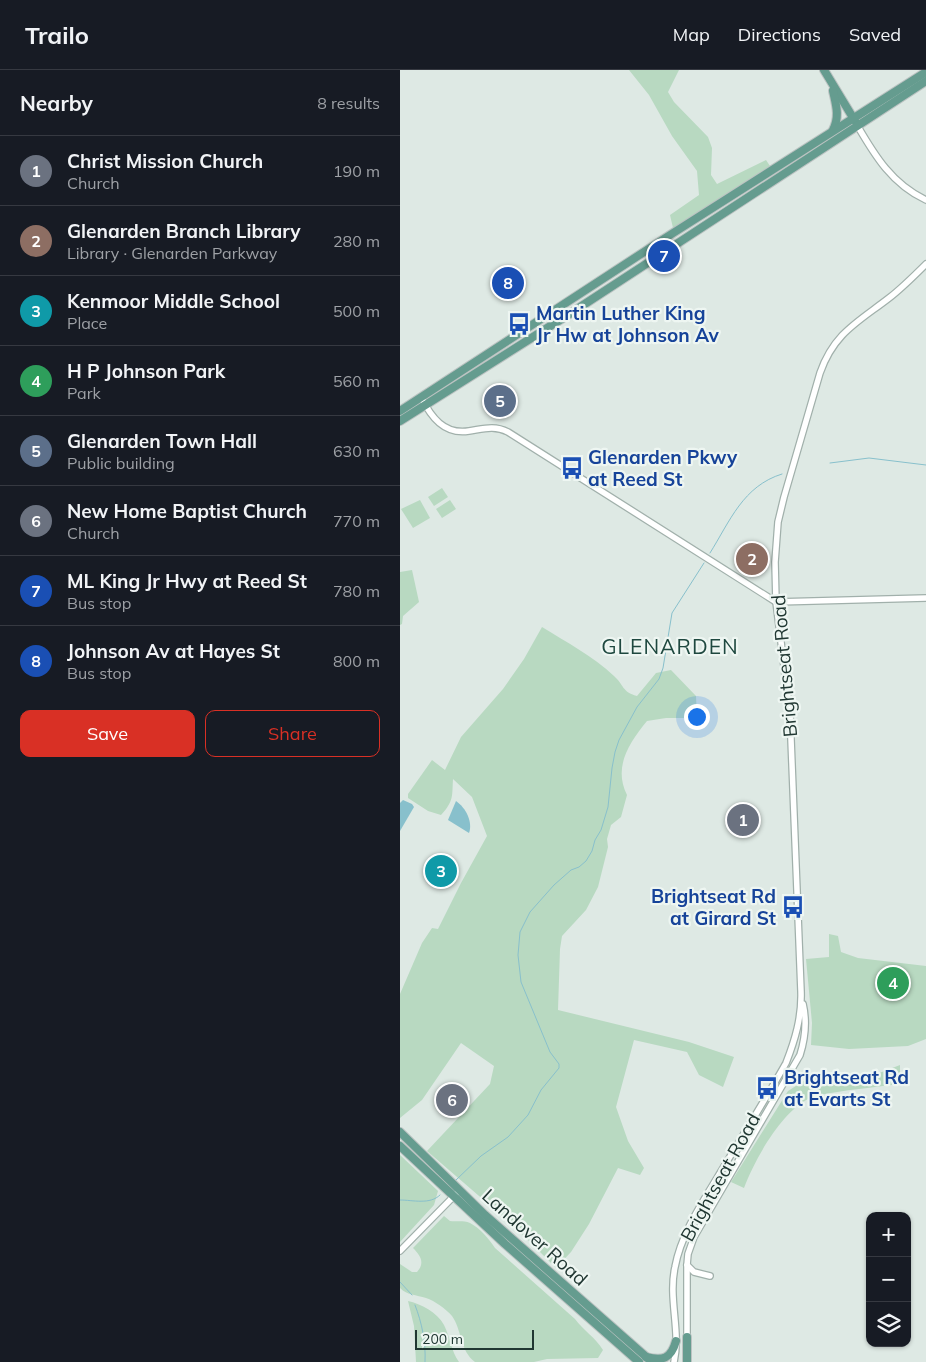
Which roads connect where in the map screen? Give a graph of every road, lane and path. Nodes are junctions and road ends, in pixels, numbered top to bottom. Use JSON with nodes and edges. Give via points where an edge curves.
{"nodes":[{"id":1,"x":824,"y":70,"type":"edge"},
{"id":2,"x":926,"y":72,"type":"edge"},
{"id":3,"x":926,"y":81,"type":"edge"},
{"id":4,"x":831,"y":83,"type":"junction"},
{"id":5,"x":855,"y":121,"type":"junction"},
{"id":6,"x":833,"y":130,"type":"junction"},
{"id":7,"x":926,"y":200,"type":"edge"},
{"id":8,"x":926,"y":264,"type":"edge"},
{"id":9,"x":421,"y":397,"type":"junction"},
{"id":10,"x":426,"y":406,"type":"junction"},
{"id":11,"x":400,"y":411,"type":"edge"},
{"id":12,"x":400,"y":421,"type":"edge"},
{"id":13,"x":926,"y":598,"type":"edge"},
{"id":14,"x":776,"y":602,"type":"junction"},
{"id":15,"x":801,"y":1000,"type":"junction"},
{"id":16,"x":400,"y":1132,"type":"edge"},
{"id":17,"x":400,"y":1146,"type":"edge"},
{"id":18,"x":459,"y":1190,"type":"junction"},
{"id":19,"x":453,"y":1197,"type":"junction"},
{"id":20,"x":400,"y":1251,"type":"edge"},
{"id":21,"x":687,"y":1265,"type":"junction"},
{"id":22,"x":710,"y":1276,"type":"dead end"},
{"id":23,"x":687,"y":1337,"type":"junction"},
{"id":24,"x":676,"y":1341,"type":"junction"},
{"id":25,"x":649,"y":1359,"type":"edge"},
{"id":26,"x":639,"y":1362,"type":"edge"},
{"id":27,"x":674,"y":1362,"type":"edge"},
{"id":28,"x":683,"y":1362,"type":"edge"},
{"id":29,"x":687,"y":1362,"type":"edge"}],
"edges":[{"from":1,"to":4,"type":"main road"},
{"from":2,"to":5,"type":"main road"},
{"from":3,"to":5,"type":"main road"},
{"from":4,"to":5,"type":"main road"},
{"from":4,"to":6,"type":"main road","via":[[838,112]]},
{"from":5,"to":6,"type":"main road"},
{"from":5,"to":7,"type":"street","via":[[888,173]]},
{"from":5,"to":10,"type":"main road","via":[[776,179]]},
{"from":6,"to":9,"type":"main road"},
{"from":8,"to":14,"type":"street","name":"Brightseat Road","via":[[892,296],[850,326],[826,358],[780,512]]},
{"from":9,"to":10,"type":"street"},
{"from":9,"to":11,"type":"main road"},
{"from":10,"to":12,"type":"main road"},
{"from":10,"to":14,"type":"street","via":[[436,422],[447,429],[464,432],[495,428],[512,434]]},
{"from":13,"to":14,"type":"street"},
{"from":14,"to":15,"type":"street","name":"Brightseat Road","via":[[790,714]]},
{"from":15,"to":21,"type":"street","name":"Brightseat Road","via":[[805,1026],[800,1055],[701,1225],[688,1254]]},
{"from":15,"to":24,"type":"street","name":"Brightseat Road","via":[[797,1030],[786,1063],[684,1238],[673,1275]]},
{"from":16,"to":18,"type":"main road","name":"Landover Road"},
{"from":17,"to":19,"type":"main road","name":"Landover Road"},
{"from":18,"to":19,"type":"street"},
{"from":18,"to":25,"type":"main road","name":"Landover Road"},
{"from":19,"to":20,"type":"street"},
{"from":19,"to":26,"type":"main road","name":"Landover Road"},
{"from":21,"to":22,"type":"street","via":[[694,1272]]},
{"from":21,"to":23,"type":"street","name":"Brightseat Road"},
{"from":23,"to":28,"type":"street","name":"Brightseat Road"},
{"from":23,"to":29,"type":"main road"},
{"from":24,"to":25,"type":"main road","via":[[668,1356]]},
{"from":24,"to":27,"type":"street","name":"Brightseat Road"}]}
